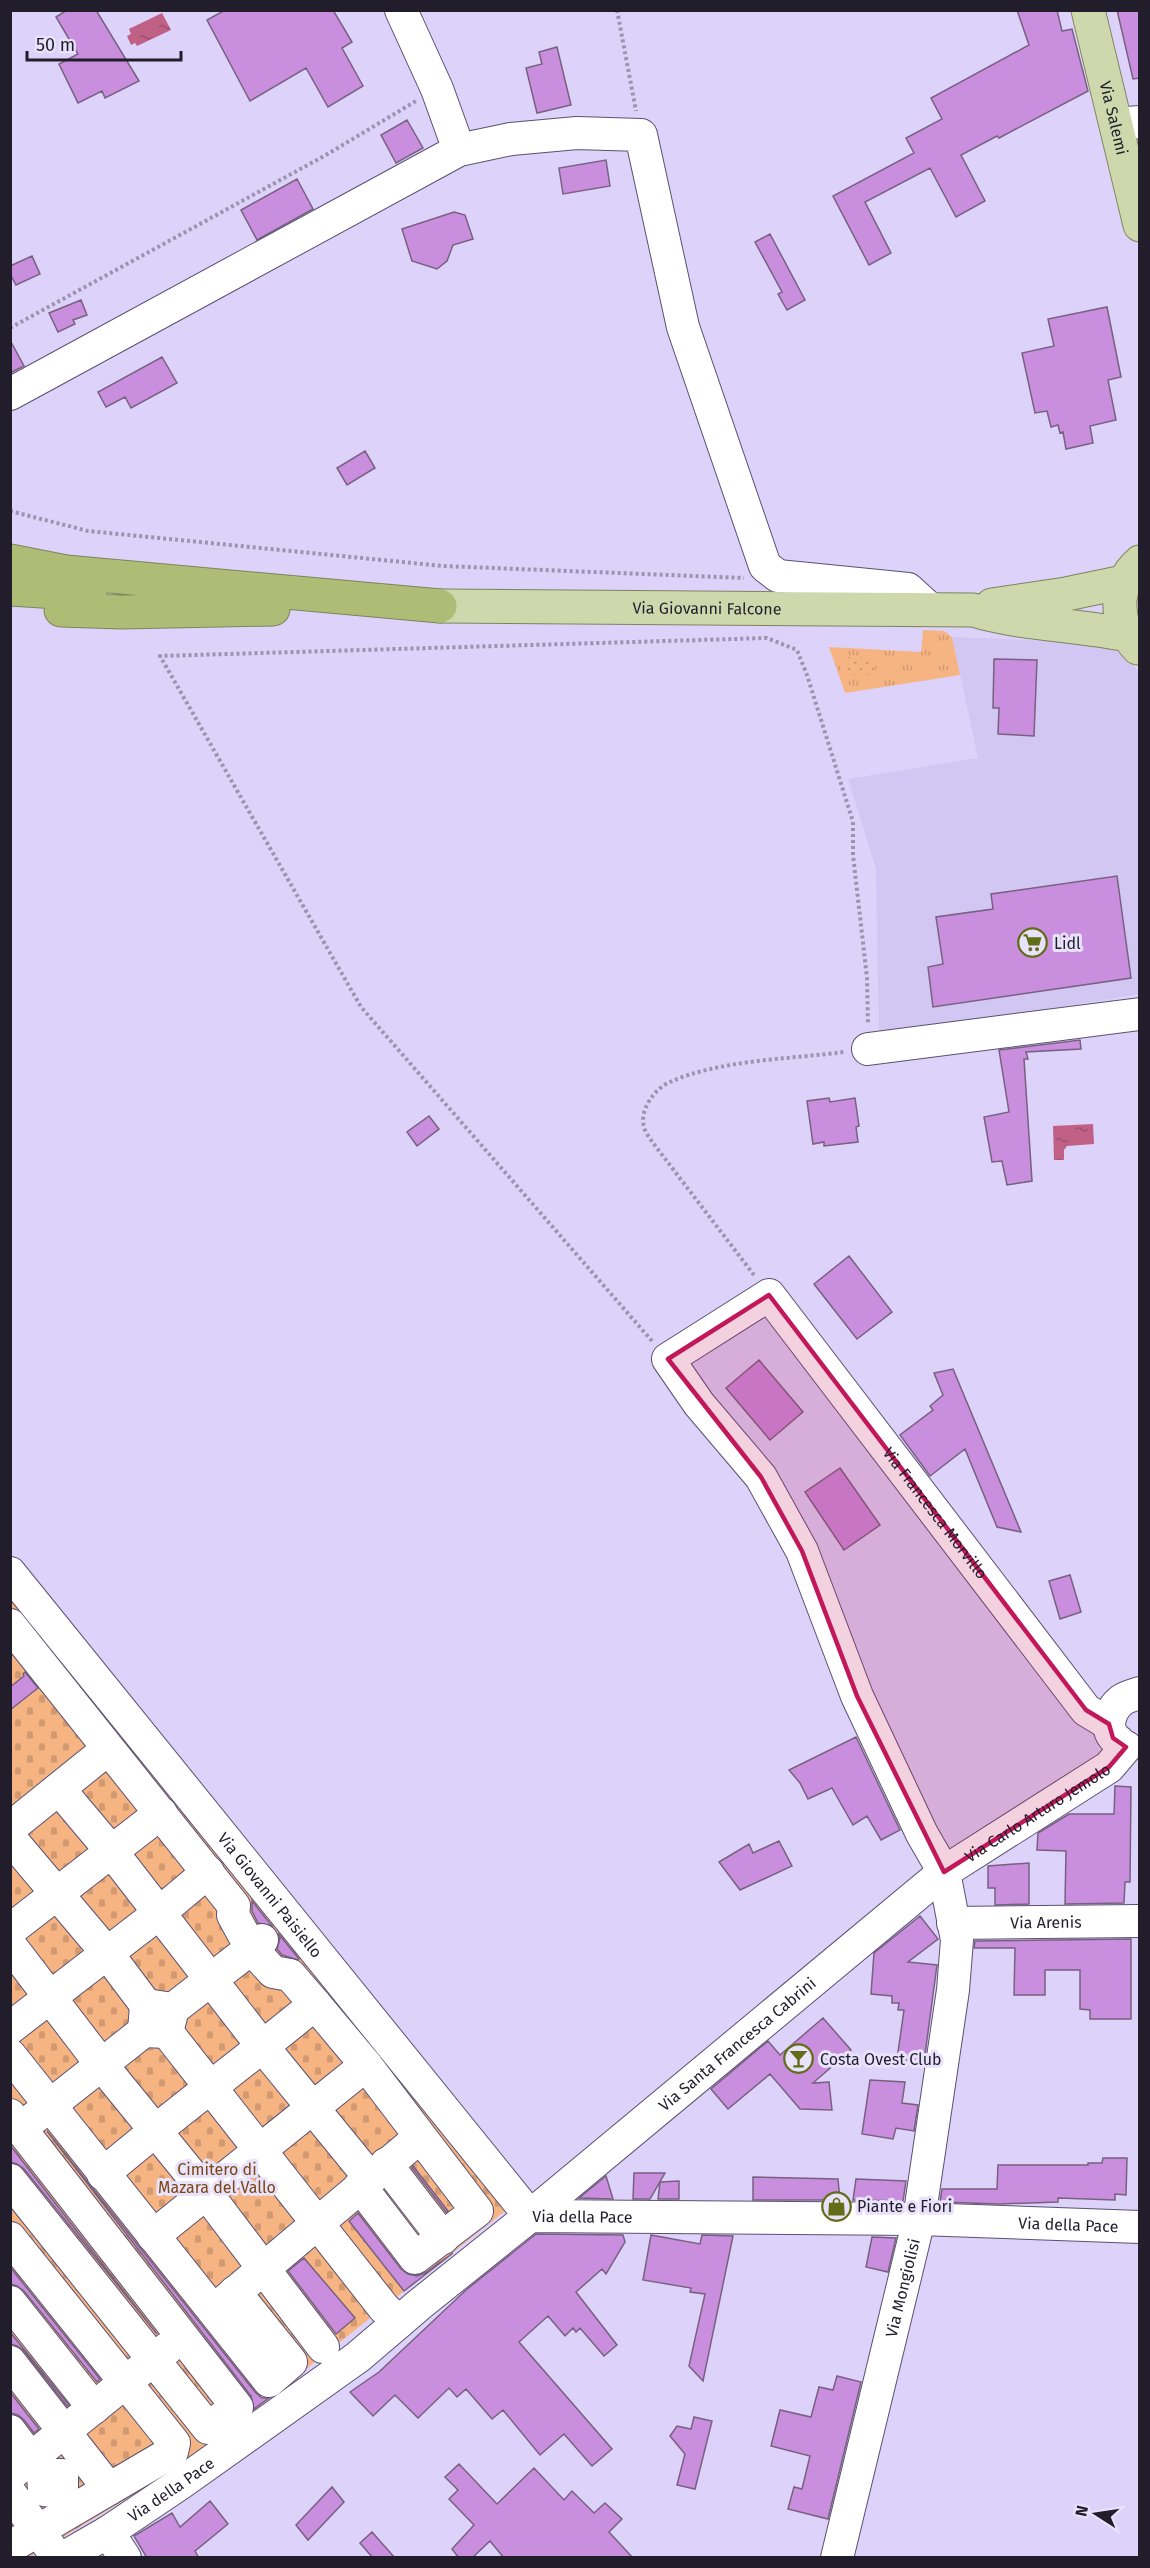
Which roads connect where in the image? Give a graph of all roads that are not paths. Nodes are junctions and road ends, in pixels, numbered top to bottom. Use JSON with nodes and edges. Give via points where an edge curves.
{"nodes":[{"id":1,"x":401,"y":10,"type":"edge"},
{"id":2,"x":1088,"y":10,"type":"edge"},
{"id":3,"x":1128,"y":123,"type":"edge"},
{"id":4,"x":459,"y":150,"type":"junction"},
{"id":5,"x":1140,"y":225,"type":"edge"},
{"id":6,"x":10,"y":394,"type":"edge"},
{"id":7,"x":10,"y":561,"type":"edge"},
{"id":8,"x":1132,"y":572,"type":"edge"},
{"id":9,"x":10,"y":589,"type":"edge"},
{"id":10,"x":440,"y":606,"type":"junction"},
{"id":11,"x":10,"y":608,"type":"edge"},
{"id":12,"x":930,"y":609,"type":"junction"},
{"id":13,"x":973,"y":610,"type":"junction"},
{"id":14,"x":1133,"y":642,"type":"edge"},
{"id":15,"x":1140,"y":1014,"type":"edge"},
{"id":16,"x":868,"y":1049,"type":"road end"},
{"id":17,"x":10,"y":1573,"type":"edge"},
{"id":18,"x":12,"y":1631,"type":"edge"},
{"id":19,"x":1140,"y":1693,"type":"edge"},
{"id":20,"x":1125,"y":1740,"type":"edge"},
{"id":21,"x":108,"y":1749,"type":"junction"},
{"id":22,"x":59,"y":1789,"type":"junction"},
{"id":23,"x":161,"y":1813,"type":"junction"},
{"id":24,"x":10,"y":1828,"type":"edge"},
{"id":25,"x":10,"y":1838,"type":"edge"},
{"id":26,"x":112,"y":1852,"type":"junction"},
{"id":27,"x":208,"y":1872,"type":"junction"},
{"id":28,"x":944,"y":1872,"type":"junction"},
{"id":29,"x":57,"y":1894,"type":"junction"},
{"id":30,"x":158,"y":1914,"type":"junction"},
{"id":31,"x":1140,"y":1921,"type":"edge"},
{"id":32,"x":953,"y":1923,"type":"junction"},
{"id":33,"x":10,"y":1930,"type":"edge"},
{"id":34,"x":270,"y":1933,"type":"junction"},
{"id":35,"x":10,"y":1945,"type":"edge"},
{"id":36,"x":107,"y":1953,"type":"junction"},
{"id":37,"x":210,"y":1981,"type":"junction"},
{"id":38,"x":51,"y":1997,"type":"junction"},
{"id":39,"x":315,"y":2004,"type":"junction"},
{"id":40,"x":158,"y":2019,"type":"junction"},
{"id":41,"x":10,"y":2028,"type":"edge"},
{"id":42,"x":263,"y":2047,"type":"junction"},
{"id":43,"x":10,"y":2055,"type":"edge"},
{"id":44,"x":101,"y":2064,"type":"junction"},
{"id":45,"x":366,"y":2065,"type":"junction"},
{"id":46,"x":211,"y":2085,"type":"junction"},
{"id":47,"x":51,"y":2106,"type":"junction"},
{"id":48,"x":312,"y":2107,"type":"junction"},
{"id":49,"x":14,"y":2126,"type":"edge"},
{"id":50,"x":155,"y":2129,"type":"junction"},
{"id":51,"x":420,"y":2137,"type":"junction"},
{"id":52,"x":261,"y":2150,"type":"junction"},
{"id":53,"x":103,"y":2174,"type":"junction"},
{"id":54,"x":372,"y":2176,"type":"junction"},
{"id":55,"x":10,"y":2180,"type":"edge"},
{"id":56,"x":207,"y":2194,"type":"junction"},
{"id":57,"x":530,"y":2217,"type":"junction"},
{"id":58,"x":919,"y":2219,"type":"junction"},
{"id":59,"x":317,"y":2222,"type":"junction"},
{"id":60,"x":1140,"y":2227,"type":"edge"},
{"id":61,"x":153,"y":2236,"type":"junction"},
{"id":62,"x":10,"y":2238,"type":"edge"},
{"id":63,"x":262,"y":2270,"type":"junction"},
{"id":64,"x":10,"y":2302,"type":"edge"},
{"id":65,"x":224,"y":2302,"type":"junction"},
{"id":66,"x":399,"y":2322,"type":"junction"},
{"id":67,"x":182,"y":2336,"type":"junction"},
{"id":68,"x":323,"y":2347,"type":"dead end"},
{"id":69,"x":153,"y":2360,"type":"junction"},
{"id":70,"x":10,"y":2362,"type":"edge"},
{"id":71,"x":125,"y":2383,"type":"junction"},
{"id":72,"x":94,"y":2408,"type":"junction"},
{"id":73,"x":10,"y":2431,"type":"edge"},
{"id":74,"x":66,"y":2431,"type":"junction"},
{"id":75,"x":41,"y":2490,"type":"edge"},
{"id":76,"x":108,"y":2532,"type":"junction"},
{"id":77,"x":10,"y":2547,"type":"edge"},
{"id":78,"x":58,"y":2558,"type":"edge"},
{"id":79,"x":63,"y":2558,"type":"edge"},
{"id":80,"x":125,"y":2558,"type":"edge"},
{"id":81,"x":837,"y":2558,"type":"edge"}],
"edges":[{"from":1,"to":4,"type":"street","via":[[437,89]]},
{"from":2,"to":3,"type":"main road","name":"Via Salemi"},
{"from":3,"to":5,"type":"main road","name":"Via Salemi"},
{"from":4,"to":6,"type":"street"},
{"from":4,"to":12,"type":"street","via":[[511,139],[577,133],[641,135],[683,327],[765,566],[778,576],[908,588]]},
{"from":7,"to":10,"type":"highway","via":[[66,572]]},
{"from":8,"to":13,"type":"main road"},
{"from":8,"to":14,"type":"main road","via":[[1119,600],[1121,618]]},
{"from":9,"to":10,"type":"highway"},
{"from":10,"to":11,"type":"highway","via":[[121,612]]},
{"from":10,"to":12,"type":"main road","name":"Via Giovanni Falcone"},
{"from":12,"to":13,"type":"main road","name":"Via Giovanni Falcone"},
{"from":13,"to":14,"type":"main road","via":[[1004,619],[1097,628]]},
{"from":15,"to":16,"type":"street"},
{"from":17,"to":34,"type":"street","name":"Via Giovanni Paisiello"},
{"from":18,"to":21,"type":"street"},
{"from":19,"to":20,"type":"street","name":"Via Carlo Arturo Jemolo","via":[[1123,1699],[1112,1710]]},
{"from":20,"to":28,"type":"street","name":"Via Carlo Arturo Jemolo","via":[[1109,1767]]},
{"from":20,"to":28,"type":"street","name":"Via Francesca Morvillo","via":[[1086,1710],[769,1295],[668,1359],[699,1404],[761,1476],[802,1551],[857,1696]]},
{"from":21,"to":22,"type":"street"},
{"from":21,"to":23,"type":"street"},
{"from":22,"to":24,"type":"street"},
{"from":22,"to":26,"type":"street"},
{"from":23,"to":26,"type":"street"},
{"from":23,"to":27,"type":"street"},
{"from":25,"to":29,"type":"street"},
{"from":26,"to":29,"type":"street"},
{"from":26,"to":30,"type":"street"},
{"from":27,"to":30,"type":"street"},
{"from":27,"to":34,"type":"street","via":[[234,1906],[233,1915]]},
{"from":28,"to":32,"type":"street","name":"Via Mongiolisi"},
{"from":28,"to":57,"type":"street","name":"Via Santa Francesca Cabrini"},
{"from":29,"to":33,"type":"street"},
{"from":29,"to":36,"type":"street"},
{"from":30,"to":36,"type":"street"},
{"from":30,"to":37,"type":"street"},
{"from":31,"to":32,"type":"street","name":"Via Arenis"},
{"from":32,"to":58,"type":"street","name":"Via Mongiolisi","via":[[957,1940],[953,1990]]},
{"from":34,"to":37,"type":"street"},
{"from":34,"to":39,"type":"street","via":[[273,1972],[290,1975]]},
{"from":34,"to":57,"type":"street","name":"Via Giovanni Paisiello"},
{"from":35,"to":38,"type":"street"},
{"from":36,"to":38,"type":"street"},
{"from":36,"to":40,"type":"street"},
{"from":37,"to":40,"type":"street"},
{"from":37,"to":42,"type":"street"},
{"from":38,"to":41,"type":"street"},
{"from":38,"to":44,"type":"street"},
{"from":39,"to":42,"type":"street"},
{"from":39,"to":45,"type":"street"},
{"from":40,"to":44,"type":"street"},
{"from":40,"to":46,"type":"street"},
{"from":42,"to":46,"type":"street"},
{"from":42,"to":48,"type":"street"},
{"from":43,"to":47,"type":"street"},
{"from":44,"to":47,"type":"street"},
{"from":44,"to":50,"type":"street"},
{"from":45,"to":48,"type":"street"},
{"from":45,"to":51,"type":"street"},
{"from":46,"to":50,"type":"street"},
{"from":46,"to":52,"type":"street"},
{"from":47,"to":49,"type":"street"},
{"from":47,"to":53,"type":"street"},
{"from":48,"to":52,"type":"street"},
{"from":48,"to":54,"type":"street"},
{"from":49,"to":67,"type":"street"},
{"from":50,"to":53,"type":"street"},
{"from":50,"to":56,"type":"street"},
{"from":51,"to":54,"type":"street"},
{"from":51,"to":54,"type":"street","via":[[477,2211],[415,2258]]},
{"from":52,"to":56,"type":"street"},
{"from":52,"to":59,"type":"street"},
{"from":53,"to":61,"type":"street"},
{"from":54,"to":59,"type":"street"},
{"from":55,"to":69,"type":"street"},
{"from":56,"to":61,"type":"street"},
{"from":56,"to":63,"type":"street"},
{"from":57,"to":58,"type":"street","name":"Via della Pace"},
{"from":57,"to":66,"type":"street","name":"Via della Pace"},
{"from":58,"to":60,"type":"street","name":"Via della Pace"},
{"from":58,"to":81,"type":"street","name":"Via Mongiolisi"},
{"from":59,"to":63,"type":"street"},
{"from":59,"to":66,"type":"street"},
{"from":61,"to":65,"type":"street"},
{"from":62,"to":71,"type":"street"},
{"from":63,"to":65,"type":"street"},
{"from":63,"to":68,"type":"street"},
{"from":64,"to":72,"type":"street"},
{"from":65,"to":67,"type":"street"},
{"from":66,"to":76,"type":"street","name":"Via della Pace","via":[[358,2357]]},
{"from":67,"to":69,"type":"street"},
{"from":67,"to":69,"type":"street","via":[[237,2407],[208,2428]]},
{"from":69,"to":71,"type":"street"},
{"from":70,"to":74,"type":"street"},
{"from":71,"to":72,"type":"street"},
{"from":71,"to":75,"type":"street","via":[[174,2443],[172,2452],[109,2489]]},
{"from":72,"to":74,"type":"street"},
{"from":73,"to":75,"type":"street"},
{"from":74,"to":75,"type":"street"},
{"from":74,"to":75,"type":"street"},
{"from":75,"to":77,"type":"street"},
{"from":75,"to":78,"type":"street"},
{"from":76,"to":79,"type":"street","name":"Via della Pace"},
{"from":76,"to":80,"type":"street"}]}
